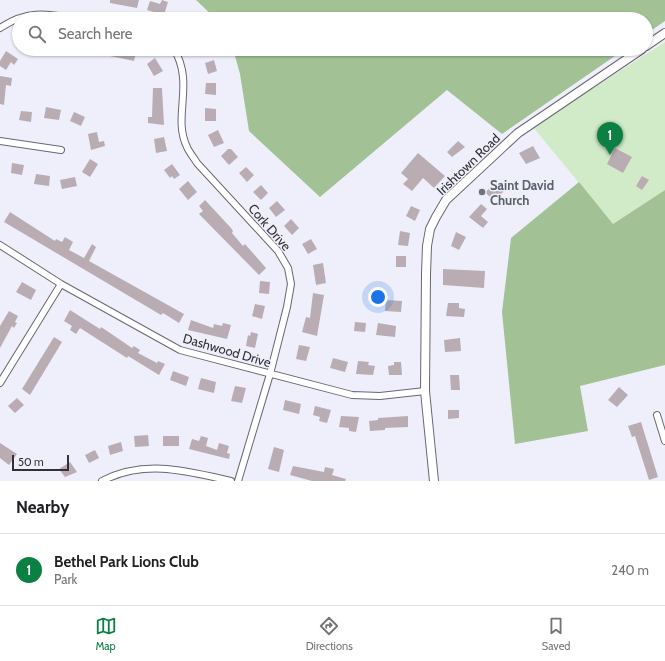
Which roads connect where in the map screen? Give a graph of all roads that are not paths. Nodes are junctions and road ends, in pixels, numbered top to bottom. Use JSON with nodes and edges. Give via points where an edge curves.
{"nodes":[{"id":1,"x":12,"y":21,"type":"edge"},
{"id":2,"x":0,"y":28,"type":"edge"},
{"id":3,"x":665,"y":33,"type":"edge"},
{"id":4,"x":653,"y":41,"type":"edge"},
{"id":5,"x":178,"y":56,"type":"edge"},
{"id":6,"x":632,"y":56,"type":"edge"},
{"id":7,"x":0,"y":141,"type":"edge"},
{"id":8,"x":61,"y":150,"type":"dead end"},
{"id":9,"x":0,"y":245,"type":"edge"},
{"id":10,"x":61,"y":284,"type":"junction"},
{"id":11,"x":270,"y":374,"type":"junction"},
{"id":12,"x":0,"y":383,"type":"edge"},
{"id":13,"x":425,"y":391,"type":"junction"},
{"id":14,"x":657,"y":415,"type":"dead end"},
{"id":15,"x":665,"y":440,"type":"edge"},
{"id":16,"x":102,"y":481,"type":"edge"},
{"id":17,"x":231,"y":481,"type":"edge"},
{"id":18,"x":238,"y":481,"type":"edge"},
{"id":19,"x":434,"y":481,"type":"edge"}],
"edges":[{"from":1,"to":2,"type":"street"},
{"from":3,"to":4,"type":"street"},
{"from":5,"to":11,"type":"street","name":"Cork Drive","via":[[184,79],[182,129],[186,146],[197,163],[278,251],[288,268],[291,284]]},
{"from":6,"to":13,"type":"street","name":"Irishtown Road","via":[[518,133],[446,200],[430,229],[427,246]]},
{"from":7,"to":8,"type":"street"},
{"from":9,"to":10,"type":"street","name":"Dashwood Drive"},
{"from":10,"to":11,"type":"street","name":"Dashwood Drive","via":[[180,350]]},
{"from":10,"to":12,"type":"street"},
{"from":11,"to":13,"type":"street","name":"Dashwood Drive","via":[[352,395],[380,396]]},
{"from":11,"to":18,"type":"street","name":"Cork Drive"},
{"from":13,"to":19,"type":"street","name":"Irishtown Road"},
{"from":14,"to":15,"type":"street"},
{"from":16,"to":17,"type":"street","via":[[150,468],[177,469]]}]}
